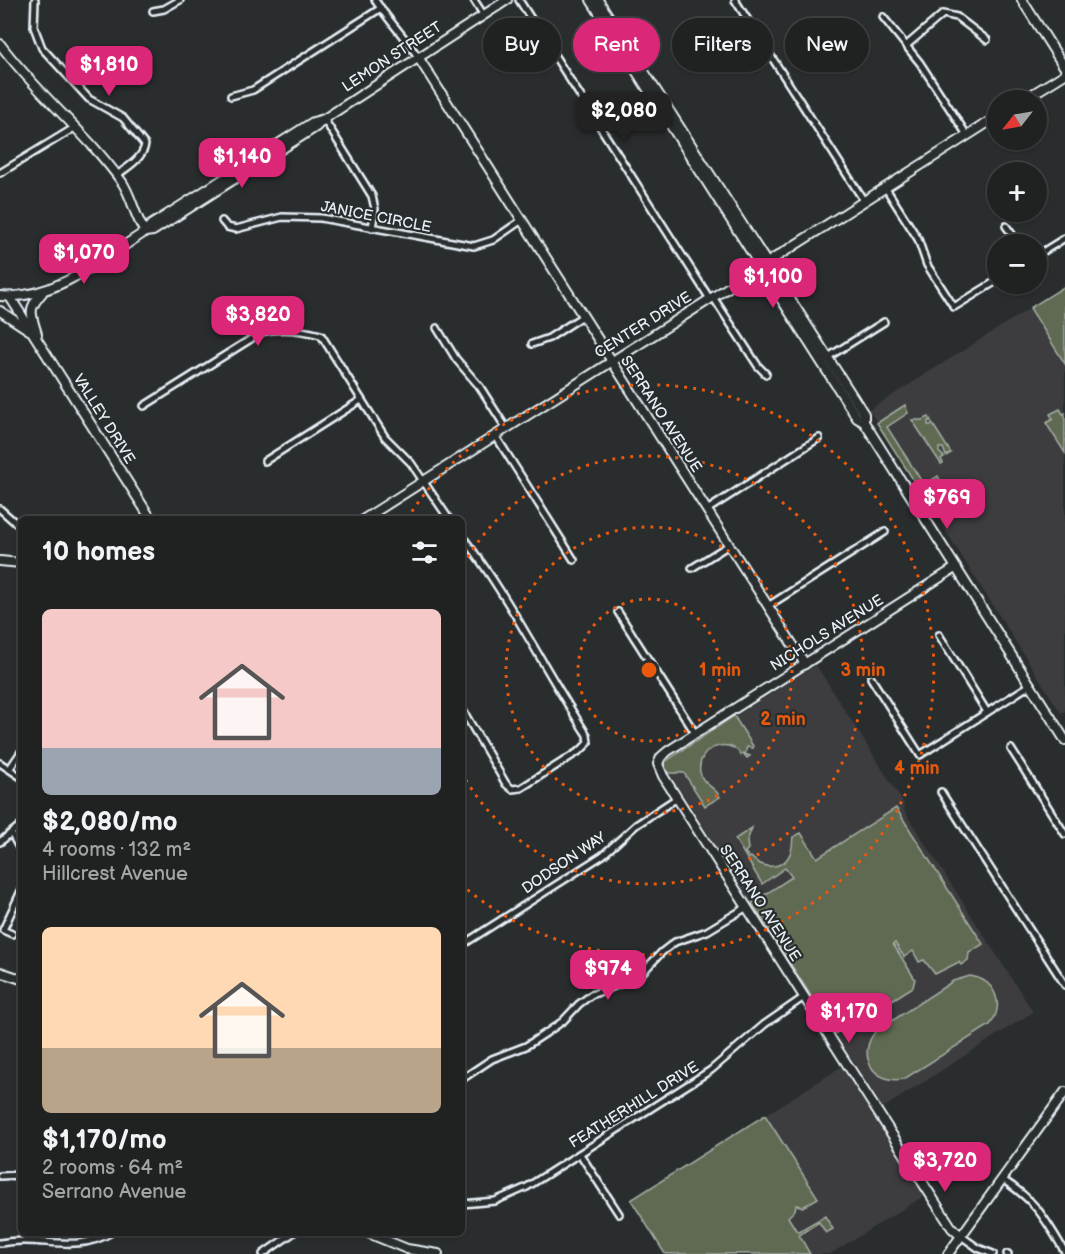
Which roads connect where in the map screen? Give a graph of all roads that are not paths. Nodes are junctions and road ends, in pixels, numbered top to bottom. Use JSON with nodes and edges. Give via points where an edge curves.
{"nodes":[{"id":1,"x":35,"y":0,"type":"edge"},
{"id":2,"x":180,"y":0,"type":"edge"},
{"id":3,"x":375,"y":0,"type":"edge"},
{"id":4,"x":474,"y":0,"type":"edge"},
{"id":5,"x":507,"y":0,"type":"edge"},
{"id":6,"x":519,"y":0,"type":"edge"},
{"id":7,"x":591,"y":0,"type":"edge"},
{"id":8,"x":598,"y":0,"type":"edge"},
{"id":9,"x":735,"y":0,"type":"edge"},
{"id":10,"x":1022,"y":0,"type":"edge"},
{"id":11,"x":381,"y":8,"type":"junction"},
{"id":12,"x":153,"y":11,"type":"dead end"},
{"id":13,"x":483,"y":14,"type":"junction"},
{"id":14,"x":883,"y":17,"type":"dead end"},
{"id":15,"x":987,"y":40,"type":"dead end"},
{"id":16,"x":0,"y":44,"type":"edge"},
{"id":17,"x":907,"y":45,"type":"junction"},
{"id":18,"x":418,"y":57,"type":"junction"},
{"id":19,"x":1065,"y":68,"type":"edge"},
{"id":20,"x":1065,"y":74,"type":"edge"},
{"id":21,"x":644,"y":78,"type":"junction"},
{"id":22,"x":1039,"y":90,"type":"edge"},
{"id":23,"x":231,"y":96,"type":"dead end"},
{"id":24,"x":324,"y":119,"type":"junction"},
{"id":25,"x":987,"y":123,"type":"edge"},
{"id":26,"x":74,"y":128,"type":"junction"},
{"id":27,"x":968,"y":135,"type":"junction"},
{"id":28,"x":0,"y":173,"type":"edge"},
{"id":29,"x":117,"y":175,"type":"junction"},
{"id":30,"x":885,"y":187,"type":"junction"},
{"id":31,"x":864,"y":201,"type":"junction"},
{"id":32,"x":522,"y":220,"type":"junction"},
{"id":33,"x":222,"y":221,"type":"dead end"},
{"id":34,"x":1006,"y":226,"type":"dead end"},
{"id":35,"x":372,"y":228,"type":"junction"},
{"id":36,"x":145,"y":232,"type":"junction"},
{"id":37,"x":1012,"y":234,"type":"edge"},
{"id":38,"x":1065,"y":238,"type":"edge"},
{"id":39,"x":1047,"y":249,"type":"edge"},
{"id":40,"x":763,"y":264,"type":"junction"},
{"id":41,"x":987,"y":287,"type":"edge"},
{"id":42,"x":43,"y":292,"type":"junction"},
{"id":43,"x":0,"y":296,"type":"edge"},
{"id":44,"x":10,"y":297,"type":"junction"},
{"id":45,"x":712,"y":298,"type":"junction"},
{"id":46,"x":0,"y":310,"type":"edge"},
{"id":47,"x":583,"y":316,"type":"junction"},
{"id":48,"x":885,"y":322,"type":"dead end"},
{"id":49,"x":437,"y":328,"type":"dead end"},
{"id":50,"x":36,"y":338,"type":"junction"},
{"id":51,"x":532,"y":344,"type":"dead end"},
{"id":52,"x":824,"y":359,"type":"junction"},
{"id":53,"x":611,"y":361,"type":"junction"},
{"id":54,"x":766,"y":374,"type":"dead end"},
{"id":55,"x":361,"y":400,"type":"junction"},
{"id":56,"x":144,"y":406,"type":"dead end"},
{"id":57,"x":506,"y":428,"type":"junction"},
{"id":58,"x":495,"y":435,"type":"junction"},
{"id":59,"x":819,"y":438,"type":"dead end"},
{"id":60,"x":265,"y":461,"type":"dead end"},
{"id":61,"x":424,"y":480,"type":"junction"},
{"id":62,"x":0,"y":509,"type":"edge"},
{"id":63,"x":706,"y":510,"type":"junction"},
{"id":64,"x":148,"y":516,"type":"edge"},
{"id":65,"x":369,"y":516,"type":"edge"},
{"id":66,"x":447,"y":516,"type":"edge"},
{"id":67,"x":17,"y":524,"type":"dead end"},
{"id":68,"x":885,"y":532,"type":"dead end"},
{"id":69,"x":465,"y":540,"type":"edge"},
{"id":70,"x":729,"y":545,"type":"junction"},
{"id":71,"x":574,"y":560,"type":"dead end"},
{"id":72,"x":0,"y":561,"type":"edge"},
{"id":73,"x":18,"y":563,"type":"edge"},
{"id":74,"x":692,"y":568,"type":"dead end"},
{"id":75,"x":955,"y":568,"type":"junction"},
{"id":76,"x":768,"y":606,"type":"junction"},
{"id":77,"x":618,"y":612,"type":"dead end"},
{"id":78,"x":939,"y":635,"type":"dead end"},
{"id":79,"x":805,"y":664,"type":"junction"},
{"id":80,"x":871,"y":678,"type":"dead end"},
{"id":81,"x":1030,"y":685,"type":"junction"},
{"id":82,"x":987,"y":712,"type":"junction"},
{"id":83,"x":465,"y":714,"type":"edge"},
{"id":84,"x":695,"y":733,"type":"junction"},
{"id":85,"x":1065,"y":740,"type":"edge"},
{"id":86,"x":1011,"y":749,"type":"dead end"},
{"id":87,"x":18,"y":756,"type":"edge"},
{"id":88,"x":0,"y":763,"type":"edge"},
{"id":89,"x":658,"y":764,"type":"joint"},
{"id":90,"x":10,"y":768,"type":"junction"},
{"id":91,"x":18,"y":775,"type":"edge"},
{"id":92,"x":941,"y":792,"type":"dead end"},
{"id":93,"x":677,"y":798,"type":"junction"},
{"id":94,"x":18,"y":827,"type":"edge"},
{"id":95,"x":11,"y":833,"type":"junction"},
{"id":96,"x":1065,"y":834,"type":"edge"},
{"id":97,"x":0,"y":842,"type":"edge"},
{"id":98,"x":18,"y":846,"type":"edge"},
{"id":99,"x":18,"y":898,"type":"edge"},
{"id":100,"x":747,"y":907,"type":"junction"},
{"id":101,"x":12,"y":934,"type":"dead end"},
{"id":102,"x":465,"y":943,"type":"edge"},
{"id":103,"x":0,"y":972,"type":"edge"},
{"id":104,"x":18,"y":978,"type":"edge"},
{"id":105,"x":1065,"y":985,"type":"edge"},
{"id":106,"x":804,"y":997,"type":"junction"},
{"id":107,"x":465,"y":1077,"type":"edge"},
{"id":108,"x":1065,"y":1092,"type":"edge"},
{"id":109,"x":580,"y":1154,"type":"junction"},
{"id":110,"x":18,"y":1175,"type":"edge"},
{"id":111,"x":0,"y":1176,"type":"edge"},
{"id":112,"x":1002,"y":1179,"type":"junction"},
{"id":113,"x":465,"y":1204,"type":"edge"},
{"id":114,"x":619,"y":1214,"type":"dead end"},
{"id":115,"x":106,"y":1236,"type":"edge"},
{"id":116,"x":289,"y":1236,"type":"edge"},
{"id":117,"x":374,"y":1236,"type":"edge"},
{"id":118,"x":961,"y":1236,"type":"junction"},
{"id":119,"x":0,"y":1243,"type":"edge"},
{"id":120,"x":90,"y":1248,"type":"dead end"},
{"id":121,"x":54,"y":1250,"type":"dead end"},
{"id":122,"x":406,"y":1251,"type":"edge"},
{"id":123,"x":1065,"y":1252,"type":"edge"},
{"id":124,"x":263,"y":1254,"type":"edge"},
{"id":125,"x":438,"y":1254,"type":"edge"},
{"id":126,"x":948,"y":1254,"type":"edge"},
{"id":127,"x":993,"y":1254,"type":"edge"}],
"edges":[{"from":1,"to":29,"type":"street","via":[[34,27],[42,48],[89,99],[123,118],[145,145],[137,160]]},
{"from":2,"to":12,"type":"street"},
{"from":3,"to":11,"type":"street"},
{"from":4,"to":13,"type":"street"},
{"from":5,"to":13,"type":"street","name":"LEMON STREET"},
{"from":6,"to":45,"type":"street"},
{"from":7,"to":21,"type":"street"},
{"from":8,"to":21,"type":"street"},
{"from":9,"to":31,"type":"street"},
{"from":10,"to":19,"type":"street"},
{"from":11,"to":18,"type":"street"},
{"from":11,"to":23,"type":"street","via":[[253,90]]},
{"from":13,"to":18,"type":"street","name":"LEMON STREET"},
{"from":14,"to":17,"type":"street"},
{"from":15,"to":17,"type":"street","via":[[957,17],[943,14]]},
{"from":16,"to":26,"type":"street"},
{"from":17,"to":27,"type":"street"},
{"from":18,"to":24,"type":"street","name":"LEMON STREET"},
{"from":18,"to":32,"type":"street","name":"SERRANO AVENUE"},
{"from":20,"to":22,"type":"street"},
{"from":21,"to":40,"type":"street"},
{"from":24,"to":35,"type":"street","via":[[372,196]]},
{"from":24,"to":36,"type":"street","name":"LEMON STREET","via":[[304,128]]},
{"from":25,"to":27,"type":"street","name":"CENTER DRIVE"},
{"from":26,"to":28,"type":"street"},
{"from":26,"to":29,"type":"street"},
{"from":27,"to":30,"type":"street","name":"CENTER DRIVE"},
{"from":29,"to":36,"type":"street"},
{"from":30,"to":31,"type":"street","name":"CENTER DRIVE"},
{"from":30,"to":41,"type":"street","via":[[954,307]]},
{"from":31,"to":40,"type":"street","name":"CENTER DRIVE"},
{"from":32,"to":35,"type":"street","name":"JANICE CIRCLE","via":[[493,240],[474,246]]},
{"from":32,"to":47,"type":"street","name":"SERRANO AVENUE"},
{"from":33,"to":35,"type":"street","name":"JANICE CIRCLE","via":[[240,229],[267,220],[308,217]]},
{"from":34,"to":37,"type":"street"},
{"from":36,"to":42,"type":"street","name":"LEMON STREET"},
{"from":38,"to":39,"type":"street"},
{"from":40,"to":45,"type":"street","name":"CENTER DRIVE"},
{"from":40,"to":52,"type":"street"},
{"from":42,"to":44,"type":"street","name":"LEMON STREET"},
{"from":42,"to":50,"type":"street","via":[[31,309]]},
{"from":43,"to":44,"type":"street"},
{"from":44,"to":50,"type":"street","name":"VALLEY DRIVE"},
{"from":45,"to":53,"type":"street","name":"CENTER DRIVE"},
{"from":45,"to":54,"type":"street"},
{"from":46,"to":50,"type":"street","name":"VALLEY DRIVE"},
{"from":47,"to":51,"type":"street"},
{"from":47,"to":53,"type":"street","name":"SERRANO AVENUE"},
{"from":48,"to":52,"type":"street"},
{"from":49,"to":57,"type":"street"},
{"from":50,"to":64,"type":"street","name":"VALLEY DRIVE"},
{"from":52,"to":75,"type":"street","via":[[857,418],[864,422]]},
{"from":53,"to":57,"type":"street","name":"CENTER DRIVE"},
{"from":53,"to":63,"type":"street","name":"SERRANO AVENUE"},
{"from":55,"to":56,"type":"street","via":[[321,335],[274,329],[251,337]]},
{"from":55,"to":60,"type":"street"},
{"from":55,"to":61,"type":"street","via":[[385,437]]},
{"from":57,"to":58,"type":"street","name":"CENTER DRIVE"},
{"from":58,"to":61,"type":"street","name":"CENTER DRIVE"},
{"from":58,"to":71,"type":"street"},
{"from":59,"to":63,"type":"street"},
{"from":61,"to":65,"type":"street","name":"CENTER DRIVE"},
{"from":61,"to":66,"type":"street"},
{"from":62,"to":67,"type":"street"},
{"from":63,"to":70,"type":"street","name":"SERRANO AVENUE"},
{"from":68,"to":76,"type":"street"},
{"from":69,"to":83,"type":"street","via":[[515,612],[557,690],[587,735],[588,743],[521,788],[512,789]]},
{"from":70,"to":74,"type":"street"},
{"from":70,"to":76,"type":"street","name":"SERRANO AVENUE"},
{"from":72,"to":73,"type":"street"},
{"from":75,"to":79,"type":"street","name":"NICHOLS AVENUE"},
{"from":75,"to":81,"type":"street"},
{"from":76,"to":79,"type":"street","name":"SERRANO AVENUE"},
{"from":77,"to":84,"type":"street"},
{"from":78,"to":82,"type":"street"},
{"from":79,"to":84,"type":"street","name":"NICHOLS AVENUE"},
{"from":80,"to":82,"type":"street","via":[[920,755]]},
{"from":81,"to":82,"type":"street"},
{"from":81,"to":85,"type":"street"},
{"from":84,"to":89,"type":"street","name":"NICHOLS AVENUE","via":[[665,752]]},
{"from":86,"to":96,"type":"street"},
{"from":87,"to":90,"type":"street"},
{"from":88,"to":90,"type":"street"},
{"from":89,"to":93,"type":"street","name":"SERRANO AVENUE"},
{"from":90,"to":91,"type":"street"},
{"from":92,"to":105,"type":"street"},
{"from":93,"to":100,"type":"street","name":"SERRANO AVENUE"},
{"from":93,"to":102,"type":"street","name":"DODSON WAY","via":[[632,827],[603,855]]},
{"from":94,"to":95,"type":"street"},
{"from":95,"to":97,"type":"street"},
{"from":95,"to":98,"type":"street"},
{"from":99,"to":101,"type":"street","via":[[3,930]]},
{"from":100,"to":106,"type":"street","name":"SERRANO AVENUE"},
{"from":100,"to":107,"type":"street","via":[[707,931],[675,942],[638,977],[591,995],[546,1033]]},
{"from":103,"to":104,"type":"street"},
{"from":106,"to":109,"type":"street","name":"FEATHERHILL DRIVE","via":[[711,1070]]},
{"from":106,"to":118,"type":"street","name":"SERRANO AVENUE","via":[[951,1227]]},
{"from":108,"to":112,"type":"street"},
{"from":109,"to":113,"type":"street","name":"FEATHERHILL DRIVE","via":[[514,1194],[485,1203]]},
{"from":109,"to":114,"type":"street"},
{"from":110,"to":111,"type":"street"},
{"from":112,"to":118,"type":"street"},
{"from":112,"to":123,"type":"street","via":[[1037,1207]]},
{"from":115,"to":120,"type":"street"},
{"from":116,"to":124,"type":"street"},
{"from":117,"to":122,"type":"street"},
{"from":118,"to":126,"type":"street"},
{"from":118,"to":127,"type":"street"},
{"from":119,"to":121,"type":"street","via":[[19,1242]]},
{"from":122,"to":125,"type":"street"}]}
